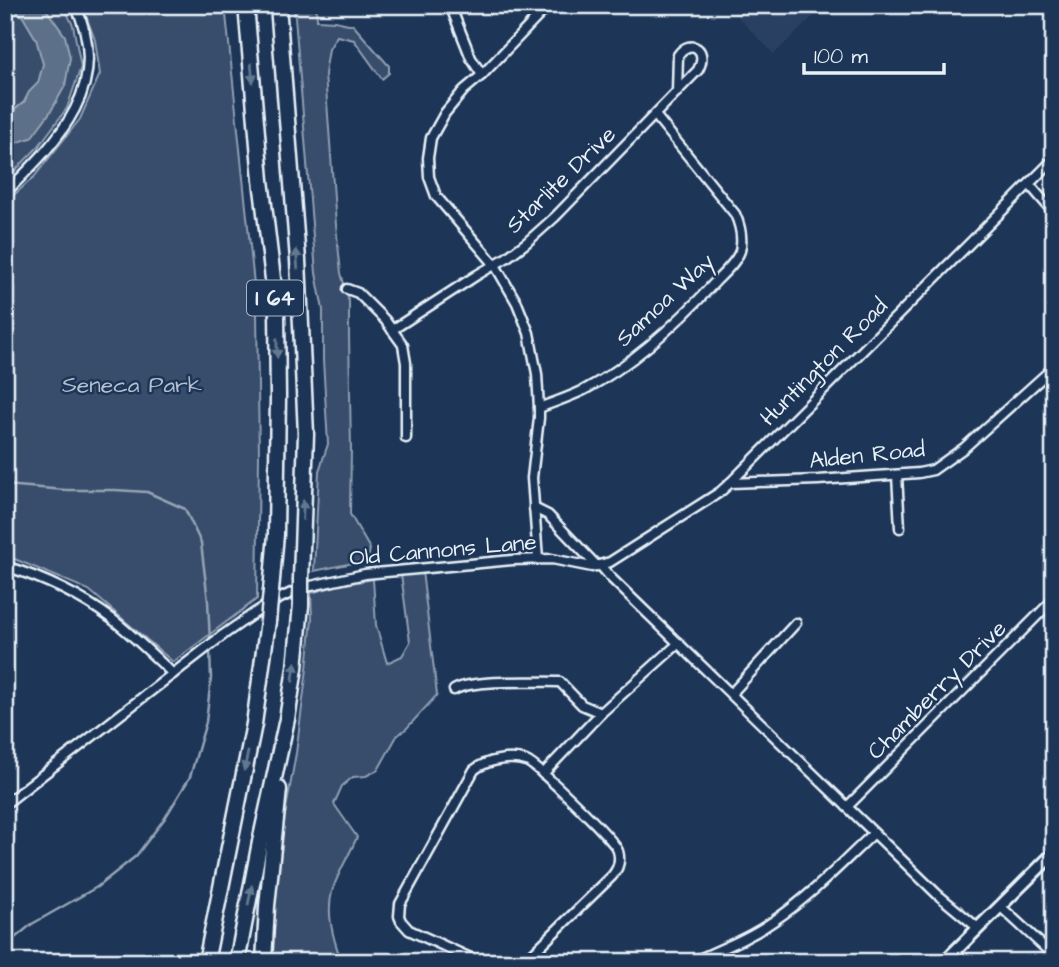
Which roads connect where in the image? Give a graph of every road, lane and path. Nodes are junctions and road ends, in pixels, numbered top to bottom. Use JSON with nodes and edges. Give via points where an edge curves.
{"nodes":[{"id":1,"x":75,"y":5,"type":"edge"},
{"id":2,"x":246,"y":5,"type":"edge"},
{"id":3,"x":278,"y":5,"type":"edge"},
{"id":4,"x":450,"y":5,"type":"edge"},
{"id":5,"x":549,"y":5,"type":"edge"},
{"id":6,"x":482,"y":75,"type":"junction"},
{"id":7,"x":677,"y":92,"type":"junction"},
{"id":8,"x":655,"y":115,"type":"junction"},
{"id":9,"x":1054,"y":159,"type":"edge"},
{"id":10,"x":1029,"y":184,"type":"junction"},
{"id":11,"x":5,"y":193,"type":"edge"},
{"id":12,"x":1054,"y":213,"type":"edge"},
{"id":13,"x":495,"y":265,"type":"junction"},
{"id":14,"x":347,"y":289,"type":"dead end"},
{"id":15,"x":392,"y":330,"type":"junction"},
{"id":16,"x":1054,"y":367,"type":"edge"},
{"id":17,"x":539,"y":408,"type":"junction"},
{"id":18,"x":406,"y":438,"type":"dead end"},
{"id":19,"x":897,"y":475,"type":"junction"},
{"id":20,"x":730,"y":483,"type":"junction"},
{"id":21,"x":534,"y":508,"type":"junction"},
{"id":22,"x":900,"y":528,"type":"dead end"},
{"id":23,"x":538,"y":559,"type":"junction"},
{"id":24,"x":5,"y":566,"type":"edge"},
{"id":25,"x":598,"y":566,"type":"junction"},
{"id":26,"x":1054,"y":599,"type":"edge"},
{"id":27,"x":796,"y":623,"type":"dead end"},
{"id":28,"x":679,"y":643,"type":"junction"},
{"id":29,"x":173,"y":674,"type":"junction"},
{"id":30,"x":454,"y":690,"type":"dead end"},
{"id":31,"x":731,"y":694,"type":"junction"},
{"id":32,"x":601,"y":713,"type":"junction"},
{"id":33,"x":286,"y":719,"type":"junction"},
{"id":34,"x":543,"y":774,"type":"junction"},
{"id":35,"x":5,"y":804,"type":"edge"},
{"id":36,"x":847,"y":807,"type":"junction"},
{"id":37,"x":873,"y":833,"type":"junction"},
{"id":38,"x":1054,"y":853,"type":"edge"},
{"id":39,"x":1001,"y":907,"type":"junction"},
{"id":40,"x":978,"y":928,"type":"junction"},
{"id":41,"x":1054,"y":956,"type":"edge"},
{"id":42,"x":204,"y":962,"type":"edge"},
{"id":43,"x":237,"y":962,"type":"edge"},
{"id":44,"x":264,"y":962,"type":"edge"},
{"id":45,"x":479,"y":962,"type":"edge"},
{"id":46,"x":524,"y":962,"type":"edge"},
{"id":47,"x":692,"y":962,"type":"edge"},
{"id":48,"x":944,"y":962,"type":"edge"}],
"edges":[{"from":1,"to":11,"type":"street","via":[[88,52],[81,99],[37,162]]},
{"from":2,"to":42,"type":"highway","number":"I 64","one_way":true,"bridge":true,"via":[[277,312],[276,534],[254,724]]},
{"from":33,"to":3,"type":"highway","number":"I 64","one_way":true,"bridge":true,"via":[[301,605],[305,420]]},
{"from":4,"to":6,"type":"street"},
{"from":5,"to":6,"type":"street"},
{"from":6,"to":13,"type":"street","via":[[455,100],[435,129],[428,168],[441,204]]},
{"from":7,"to":7,"type":"street","name":"Starlite Drive","via":[[702,63],[701,52],[694,47],[684,48],[678,55]]},
{"from":7,"to":8,"type":"street","name":"Starlite Drive"},
{"from":8,"to":13,"type":"street","name":"Starlite Drive","via":[[540,232]]},
{"from":8,"to":17,"type":"street","name":"Samoa Way","via":[[734,214],[740,250],[710,288],[641,353],[582,391]]},
{"from":9,"to":10,"type":"street","name":"Huntington Road"},
{"from":10,"to":12,"type":"street"},
{"from":10,"to":20,"type":"street","name":"Huntington Road"},
{"from":13,"to":15,"type":"street","name":"Starlite Drive"},
{"from":13,"to":17,"type":"street","via":[[529,333]]},
{"from":14,"to":15,"type":"street","via":[[358,293]]},
{"from":15,"to":18,"type":"street","via":[[404,351]]},
{"from":16,"to":19,"type":"street","name":"Alden Road","via":[[946,461],[927,472]]},
{"from":17,"to":21,"type":"street"},
{"from":19,"to":20,"type":"street","name":"Alden Road"},
{"from":19,"to":22,"type":"street"},
{"from":20,"to":25,"type":"street","name":"Huntington Road"},
{"from":21,"to":23,"type":"street"},
{"from":21,"to":25,"type":"street","via":[[548,515]]},
{"from":23,"to":25,"type":"street","name":"Old Cannons Lane"},
{"from":23,"to":29,"type":"street","name":"Old Cannons Lane","via":[[365,574],[310,586],[272,602]]},
{"from":24,"to":29,"type":"street","via":[[80,598],[127,631]]},
{"from":25,"to":28,"type":"street"},
{"from":26,"to":36,"type":"street","name":"Chamberry Drive"},
{"from":27,"to":31,"type":"street"},
{"from":28,"to":31,"type":"street"},
{"from":28,"to":32,"type":"street"},
{"from":29,"to":35,"type":"street","name":"Old Cannons Lane"},
{"from":30,"to":32,"type":"street","via":[[481,683],[560,682],[582,705]]},
{"from":31,"to":36,"type":"street"},
{"from":32,"to":34,"type":"street"},
{"from":43,"to":33,"type":"highway","number":"I 64","one_way":true},
{"from":33,"to":44,"type":"highway"},
{"from":34,"to":45,"type":"street","via":[[533,764],[518,760],[485,763],[474,770],[400,904],[399,916],[405,927]]},
{"from":34,"to":46,"type":"street","via":[[615,844],[619,858],[612,876]]},
{"from":36,"to":37,"type":"street"},
{"from":37,"to":40,"type":"street"},
{"from":37,"to":47,"type":"street","via":[[782,915]]},
{"from":38,"to":39,"type":"main road"},
{"from":39,"to":40,"type":"main road"},
{"from":39,"to":41,"type":"street"},
{"from":40,"to":48,"type":"main road"}]}
